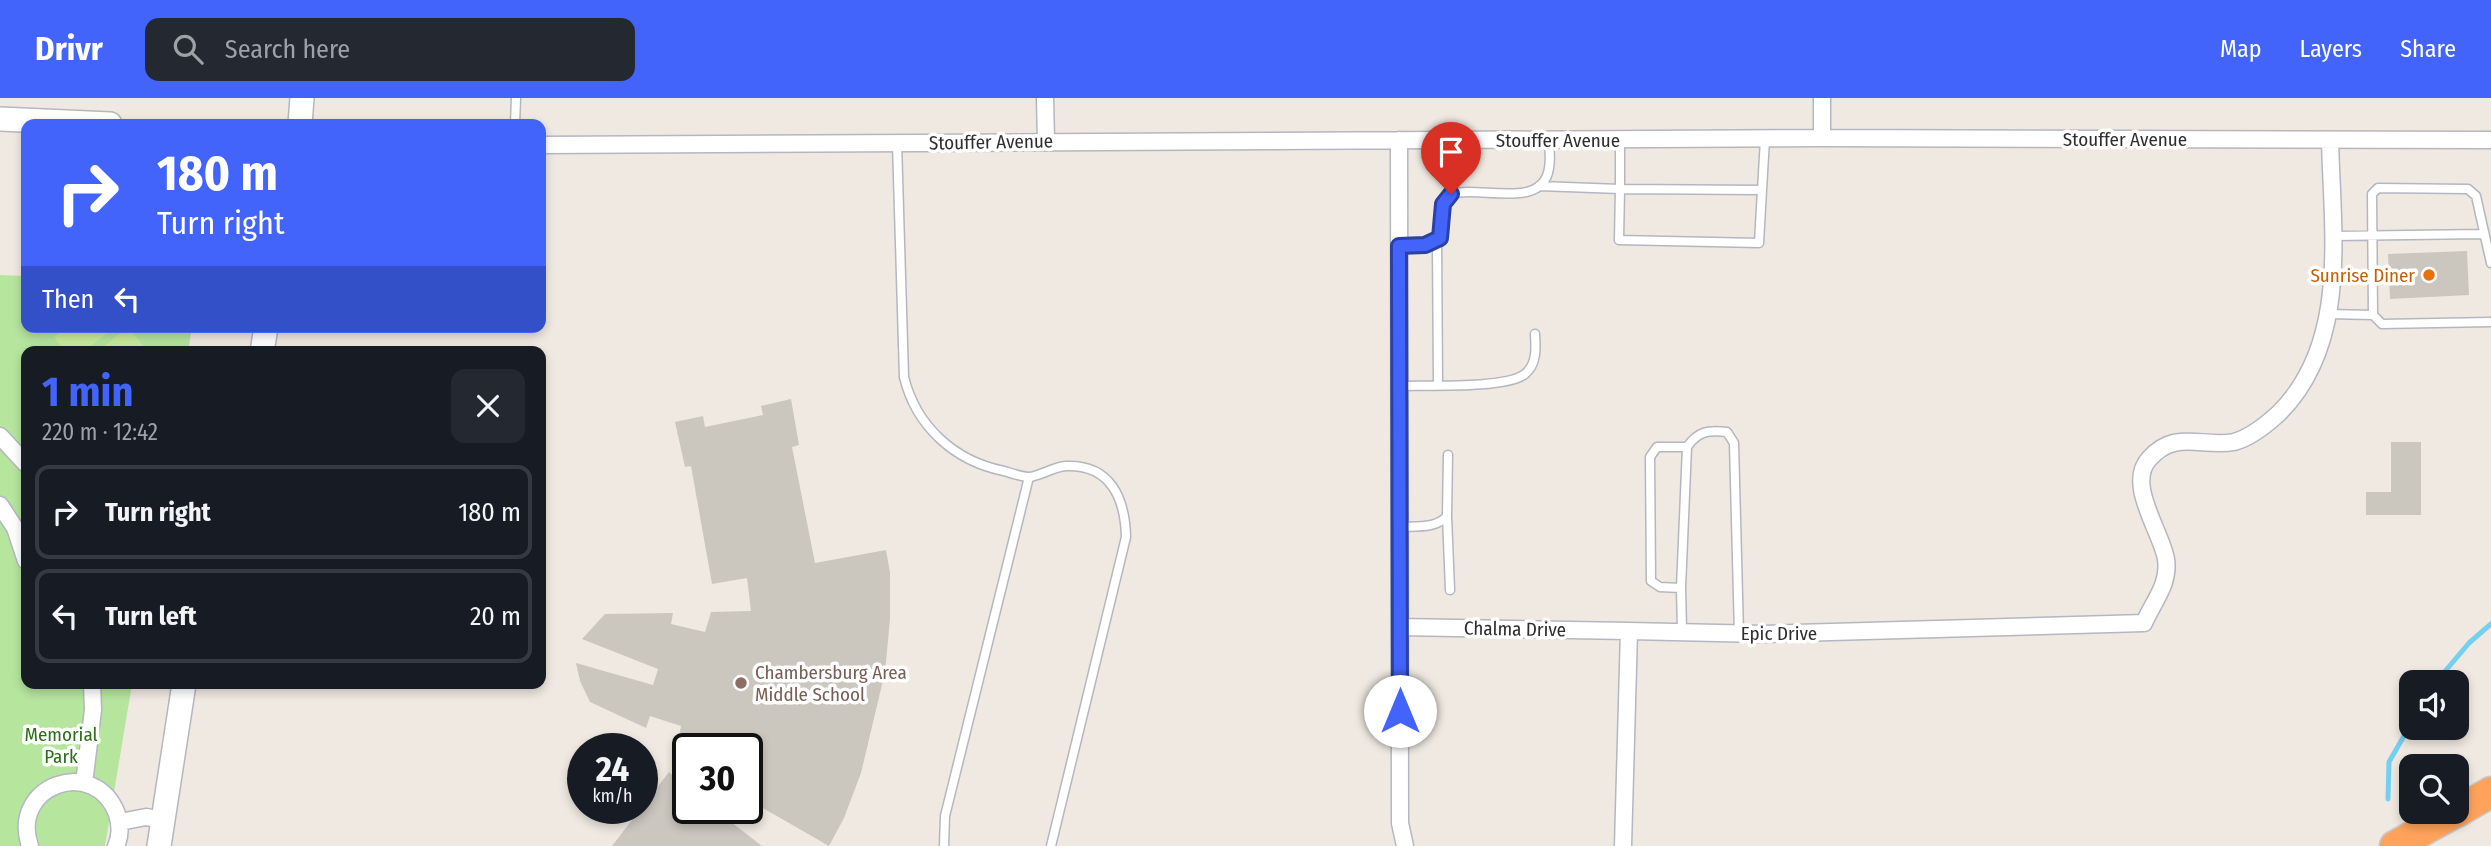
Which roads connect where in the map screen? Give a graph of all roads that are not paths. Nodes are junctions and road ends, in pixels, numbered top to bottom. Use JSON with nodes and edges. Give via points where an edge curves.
{"nodes":[{"id":1,"x":302,"y":98,"type":"edge"},
{"id":2,"x":516,"y":98,"type":"edge"},
{"id":3,"x":1045,"y":98,"type":"edge"},
{"id":4,"x":1822,"y":98,"type":"edge"},
{"id":5,"x":0,"y":119,"type":"edge"},
{"id":6,"x":300,"y":119,"type":"edge"},
{"id":7,"x":514,"y":119,"type":"edge"},
{"id":8,"x":21,"y":120,"type":"edge"},
{"id":9,"x":1822,"y":138,"type":"junction"},
{"id":10,"x":1620,"y":139,"type":"junction"},
{"id":11,"x":1765,"y":139,"type":"junction"},
{"id":12,"x":1399,"y":140,"type":"junction"},
{"id":13,"x":1549,"y":140,"type":"junction"},
{"id":14,"x":2330,"y":140,"type":"junction"},
{"id":15,"x":2491,"y":140,"type":"edge"},
{"id":16,"x":1046,"y":141,"type":"junction"},
{"id":17,"x":897,"y":143,"type":"junction"},
{"id":18,"x":546,"y":145,"type":"edge"},
{"id":19,"x":1539,"y":186,"type":"junction"},
{"id":20,"x":1620,"y":189,"type":"junction"},
{"id":21,"x":1762,"y":190,"type":"junction"},
{"id":22,"x":2484,"y":234,"type":"junction"},
{"id":23,"x":2372,"y":235,"type":"junction"},
{"id":24,"x":2332,"y":236,"type":"junction"},
{"id":25,"x":1437,"y":240,"type":"junction"},
{"id":26,"x":1399,"y":246,"type":"junction"},
{"id":27,"x":2491,"y":263,"type":"edge"},
{"id":28,"x":2327,"y":314,"type":"junction"},
{"id":29,"x":2373,"y":316,"type":"junction"},
{"id":30,"x":2491,"y":322,"type":"edge"},
{"id":31,"x":1535,"y":334,"type":"dead end"},
{"id":32,"x":1438,"y":385,"type":"junction"},
{"id":33,"x":1400,"y":386,"type":"junction"},
{"id":34,"x":0,"y":436,"type":"edge"},
{"id":35,"x":1687,"y":447,"type":"junction"},
{"id":36,"x":1448,"y":455,"type":"dead end"},
{"id":37,"x":21,"y":459,"type":"edge"},
{"id":38,"x":1030,"y":477,"type":"junction"},
{"id":39,"x":0,"y":505,"type":"edge"},
{"id":40,"x":1447,"y":516,"type":"junction"},
{"id":41,"x":1400,"y":527,"type":"junction"},
{"id":42,"x":21,"y":546,"type":"edge"},
{"id":43,"x":1681,"y":588,"type":"junction"},
{"id":44,"x":1450,"y":590,"type":"dead end"},
{"id":45,"x":1400,"y":627,"type":"junction"},
{"id":46,"x":1629,"y":631,"type":"junction"},
{"id":47,"x":1682,"y":631,"type":"junction"},
{"id":48,"x":1739,"y":634,"type":"junction"},
{"id":49,"x":92,"y":689,"type":"edge"},
{"id":50,"x":183,"y":689,"type":"edge"},
{"id":51,"x":85,"y":783,"type":"junction"},
{"id":52,"x":2491,"y":793,"type":"edge"},
{"id":53,"x":2469,"y":805,"type":"edge"},
{"id":54,"x":163,"y":820,"type":"junction"},
{"id":55,"x":120,"y":822,"type":"junction"},
{"id":56,"x":2435,"y":824,"type":"edge"},
{"id":57,"x":30,"y":846,"type":"edge"},
{"id":58,"x":116,"y":846,"type":"edge"},
{"id":59,"x":159,"y":846,"type":"edge"},
{"id":60,"x":944,"y":846,"type":"edge"},
{"id":61,"x":1051,"y":846,"type":"edge"},
{"id":62,"x":1405,"y":846,"type":"edge"},
{"id":63,"x":1623,"y":846,"type":"edge"},
{"id":64,"x":2395,"y":846,"type":"edge"}],
"edges":[{"from":1,"to":6,"type":"street"},
{"from":2,"to":7,"type":"lane"},
{"from":3,"to":16,"type":"street"},
{"from":4,"to":9,"type":"street"},
{"from":5,"to":8,"type":"street"},
{"from":9,"to":11,"type":"street","name":"Stouffer Avenue"},
{"from":9,"to":14,"type":"street","name":"Stouffer Avenue"},
{"from":10,"to":11,"type":"street","name":"Stouffer Avenue"},
{"from":10,"to":13,"type":"street","name":"Stouffer Avenue"},
{"from":10,"to":20,"type":"lane"},
{"from":11,"to":21,"type":"lane"},
{"from":12,"to":13,"type":"street","name":"Stouffer Avenue"},
{"from":12,"to":16,"type":"street","name":"Stouffer Avenue"},
{"from":12,"to":26,"type":"street"},
{"from":13,"to":19,"type":"lane","via":[[1549,169]]},
{"from":14,"to":15,"type":"street","name":"Stouffer Avenue"},
{"from":14,"to":24,"type":"street"},
{"from":16,"to":17,"type":"street","name":"Stouffer Avenue"},
{"from":17,"to":18,"type":"street","name":"Stouffer Avenue"},
{"from":17,"to":38,"type":"lane","via":[[904,377],[909,400],[928,427],[966,457]]},
{"from":19,"to":20,"type":"lane"},
{"from":19,"to":25,"type":"lane","via":[[1532,192],[1451,194],[1443,204]]},
{"from":20,"to":21,"type":"lane"},
{"from":20,"to":21,"type":"lane","via":[[1619,240],[1759,243]]},
{"from":22,"to":23,"type":"lane"},
{"from":22,"to":23,"type":"lane","via":[[2476,196],[2468,189],[2378,188],[2372,194]]},
{"from":22,"to":27,"type":"lane"},
{"from":23,"to":24,"type":"lane"},
{"from":23,"to":29,"type":"lane"},
{"from":24,"to":28,"type":"street","via":[[2333,283]]},
{"from":25,"to":26,"type":"lane"},
{"from":25,"to":32,"type":"lane"},
{"from":26,"to":33,"type":"street"},
{"from":28,"to":29,"type":"lane"},
{"from":28,"to":48,"type":"street","name":"Epic Drive","via":[[2316,361],[2290,402],[2268,424],[2235,442],[2172,442],[2147,460],[2140,486],[2166,561],[2162,593],[2144,623]]},
{"from":29,"to":30,"type":"lane","via":[[2382,324]]},
{"from":31,"to":32,"type":"lane","via":[[1531,368],[1515,380]]},
{"from":32,"to":33,"type":"lane"},
{"from":33,"to":41,"type":"street"},
{"from":34,"to":37,"type":"street"},
{"from":35,"to":43,"type":"lane"},
{"from":35,"to":43,"type":"lane","via":[[1657,447],[1650,457],[1650,581]]},
{"from":35,"to":48,"type":"lane","via":[[1703,431],[1727,432],[1734,443]]},
{"from":36,"to":40,"type":"lane"},
{"from":38,"to":60,"type":"lane","via":[[945,816]]},
{"from":38,"to":61,"type":"lane","via":[[1067,466],[1088,469],[1104,477],[1120,496],[1126,515],[1126,537]]},
{"from":39,"to":42,"type":"street"},
{"from":40,"to":41,"type":"lane","via":[[1429,525]]},
{"from":40,"to":44,"type":"lane"},
{"from":41,"to":45,"type":"street"},
{"from":43,"to":47,"type":"lane"},
{"from":45,"to":46,"type":"street","name":"Chalma Drive"},
{"from":45,"to":62,"type":"street","via":[[1400,823]]},
{"from":46,"to":47,"type":"street","name":"Epic Drive"},
{"from":46,"to":63,"type":"street"},
{"from":47,"to":48,"type":"street","name":"Epic Drive"},
{"from":49,"to":51,"type":"street"},
{"from":50,"to":54,"type":"street"},
{"from":51,"to":55,"type":"street","via":[[101,791]]},
{"from":51,"to":57,"type":"street","via":[[66,782],[35,800],[27,817]]},
{"from":52,"to":53,"type":"highway"},
{"from":54,"to":55,"type":"street","via":[[146,817]]},
{"from":54,"to":59,"type":"street"},
{"from":55,"to":58,"type":"street"},
{"from":56,"to":64,"type":"highway"}]}
